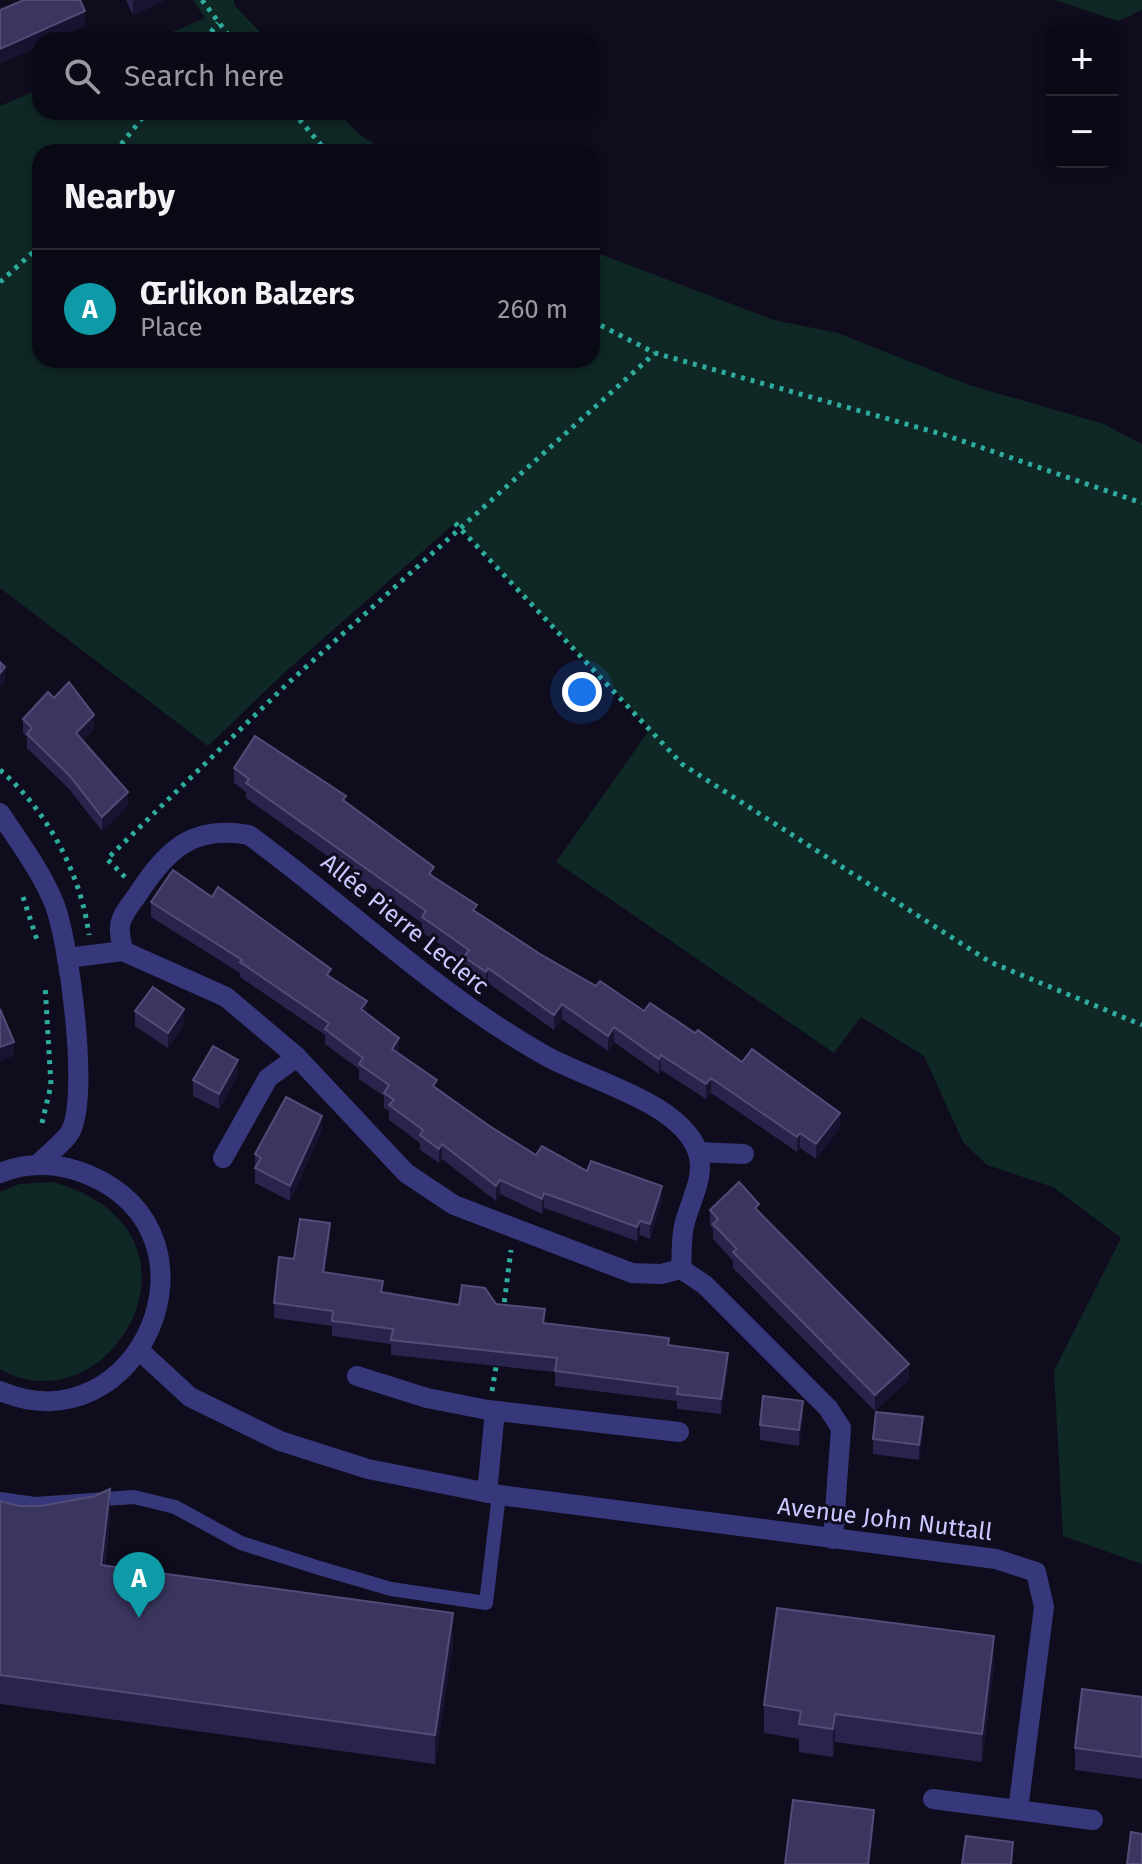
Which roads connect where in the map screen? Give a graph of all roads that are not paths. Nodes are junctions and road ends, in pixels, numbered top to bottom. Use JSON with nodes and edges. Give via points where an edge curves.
{"nodes":[{"id":1,"x":0,"y":813,"type":"edge"},
{"id":2,"x":123,"y":951,"type":"junction"},
{"id":3,"x":67,"y":958,"type":"junction"},
{"id":4,"x":297,"y":1057,"type":"junction"},
{"id":5,"x":698,"y":1152,"type":"junction"},
{"id":6,"x":744,"y":1154,"type":"dead end"},
{"id":7,"x":223,"y":1158,"type":"dead end"},
{"id":8,"x":38,"y":1164,"type":"junction"},
{"id":9,"x":0,"y":1173,"type":"edge"},
{"id":10,"x":681,"y":1269,"type":"junction"},
{"id":11,"x":140,"y":1351,"type":"junction"},
{"id":12,"x":357,"y":1376,"type":"dead end"},
{"id":13,"x":0,"y":1391,"type":"edge"},
{"id":14,"x":492,"y":1411,"type":"junction"},
{"id":15,"x":679,"y":1432,"type":"dead end"},
{"id":16,"x":493,"y":1494,"type":"junction"},
{"id":17,"x":0,"y":1499,"type":"edge"},
{"id":18,"x":833,"y":1539,"type":"junction"},
{"id":19,"x":933,"y":1799,"type":"dead end"},
{"id":20,"x":1018,"y":1810,"type":"junction"},
{"id":21,"x":1093,"y":1820,"type":"dead end"}],
"edges":[{"from":1,"to":3,"type":"street","via":[[54,903]]},
{"from":2,"to":3,"type":"street"},
{"from":2,"to":4,"type":"street","via":[[226,997]]},
{"from":2,"to":5,"type":"street","name":"Allée Pierre Leclerc","via":[[120,926],[149,876],[172,850],[222,830],[249,835],[473,1013],[548,1058],[653,1107],[685,1129]]},
{"from":3,"to":8,"type":"street","via":[[80,1061],[74,1104],[70,1132]]},
{"from":4,"to":7,"type":"street","via":[[268,1078]]},
{"from":4,"to":10,"type":"street","via":[[406,1173],[454,1205],[632,1273]]},
{"from":5,"to":6,"type":"street"},
{"from":5,"to":10,"type":"street","via":[[700,1173],[683,1227]]},
{"from":8,"to":9,"type":"street"},
{"from":8,"to":11,"type":"street","via":[[72,1168],[107,1183],[136,1208],[155,1242],[162,1279],[157,1317]]},
{"from":10,"to":18,"type":"street","via":[[705,1285],[828,1408],[841,1428]]},
{"from":11,"to":13,"type":"street","via":[[115,1377],[83,1393],[48,1400]]},
{"from":11,"to":16,"type":"street","name":"Avenue John Nuttall","via":[[190,1397],[280,1441],[368,1469]]},
{"from":12,"to":14,"type":"street"},
{"from":14,"to":15,"type":"street"},
{"from":14,"to":16,"type":"street"},
{"from":16,"to":17,"type":"lane","via":[[486,1603],[391,1589],[316,1567],[241,1543],[175,1507],[134,1497],[35,1504]]},
{"from":16,"to":18,"type":"street","name":"Avenue John Nuttall"},
{"from":18,"to":20,"type":"street","name":"Avenue John Nuttall","via":[[996,1559],[1036,1572],[1044,1607]]},
{"from":19,"to":20,"type":"street"},
{"from":20,"to":21,"type":"street"}]}
